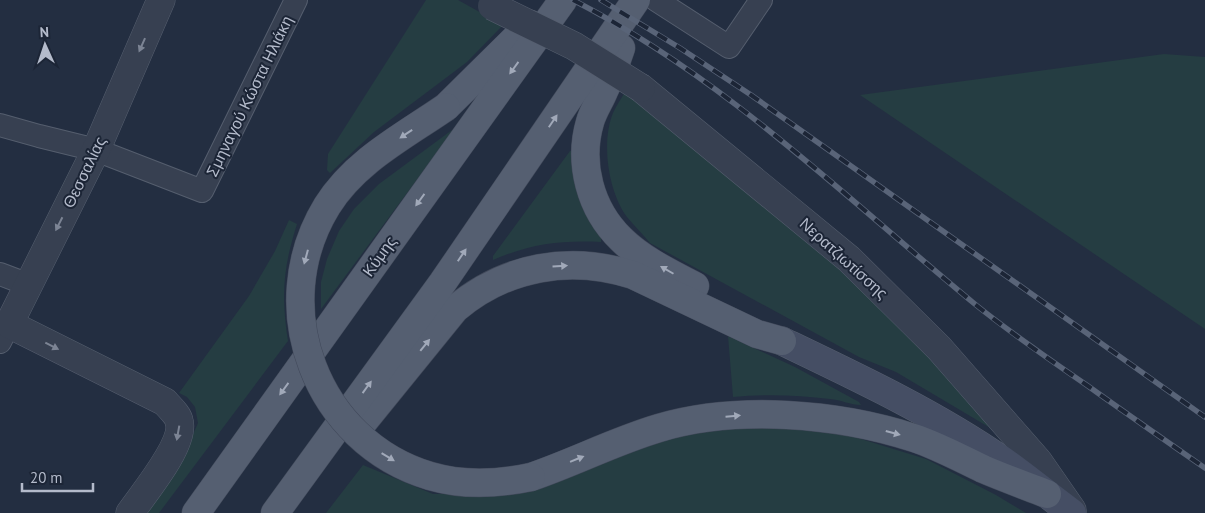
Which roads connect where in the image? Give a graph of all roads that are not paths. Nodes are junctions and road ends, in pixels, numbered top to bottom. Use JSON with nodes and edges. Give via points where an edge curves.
{"nodes":[{"id":1,"x":161,"y":0,"type":"edge"},
{"id":2,"x":296,"y":0,"type":"edge"},
{"id":3,"x":554,"y":0,"type":"edge"},
{"id":4,"x":563,"y":0,"type":"edge"},
{"id":5,"x":638,"y":0,"type":"edge"},
{"id":6,"x":656,"y":0,"type":"edge"},
{"id":7,"x":761,"y":0,"type":"edge"},
{"id":8,"x":486,"y":3,"type":"edge"},
{"id":9,"x":0,"y":125,"type":"edge"},
{"id":10,"x":96,"y":150,"type":"junction"},
{"id":11,"x":0,"y":274,"type":"edge"},
{"id":12,"x":29,"y":285,"type":"junction"},
{"id":13,"x":4,"y":333,"type":"edge"},
{"id":14,"x":782,"y":341,"type":"junction"},
{"id":15,"x":1047,"y":494,"type":"junction"},
{"id":16,"x":280,"y":505,"type":"edge"},
{"id":17,"x":130,"y":513,"type":"edge"},
{"id":18,"x":196,"y":513,"type":"edge"},
{"id":19,"x":1073,"y":513,"type":"edge"}],
"edges":[{"from":1,"to":10,"type":"street","name":"Θεσσαλίας","one_way":true},
{"from":2,"to":10,"type":"street","name":"Σμηναγού Κώστα Ηλιάκη","via":[[202,191]]},
{"from":3,"to":15,"type":"main road","one_way":true,"bridge":true,"via":[[446,107],[362,165],[328,205],[312,237],[302,271],[302,330],[322,389],[346,422],[376,450],[412,469],[451,480],[491,483],[532,477],[659,428],[736,416],[826,419],[908,437]]},
{"from":4,"to":18,"type":"main road","name":"Κύμης","one_way":true},
{"from":14,"to":5,"type":"main road","one_way":true,"via":[[762,323],[639,253],[621,239],[590,190],[585,155],[590,122],[612,73]]},
{"from":16,"to":5,"type":"main road","one_way":true,"via":[[443,282]]},
{"from":6,"to":7,"type":"street","via":[[729,46]]},
{"from":8,"to":19,"type":"street","name":"Νερατζιωτίσσης","bridge":true,"via":[[574,46],[641,88],[849,259],[945,355],[1038,461]]},
{"from":9,"to":10,"type":"street"},
{"from":10,"to":12,"type":"street","name":"Θεσσαλίας","one_way":true},
{"from":11,"to":12,"type":"street"},
{"from":12,"to":13,"type":"street","name":"Θεσσαλίας"},
{"from":13,"to":17,"type":"street","one_way":true,"via":[[165,402],[180,420],[179,436],[169,457]]},
{"from":14,"to":15,"type":"main road","name":"Νερατζιωτίσσης","via":[[918,410],[1002,460]]},
{"from":16,"to":14,"type":"main road","one_way":true,"via":[[363,423],[455,309],[483,289],[512,275],[570,265],[619,271],[757,334]]},
{"from":15,"to":19,"type":"main road","name":"Νερατζιωτίσσης"}]}
